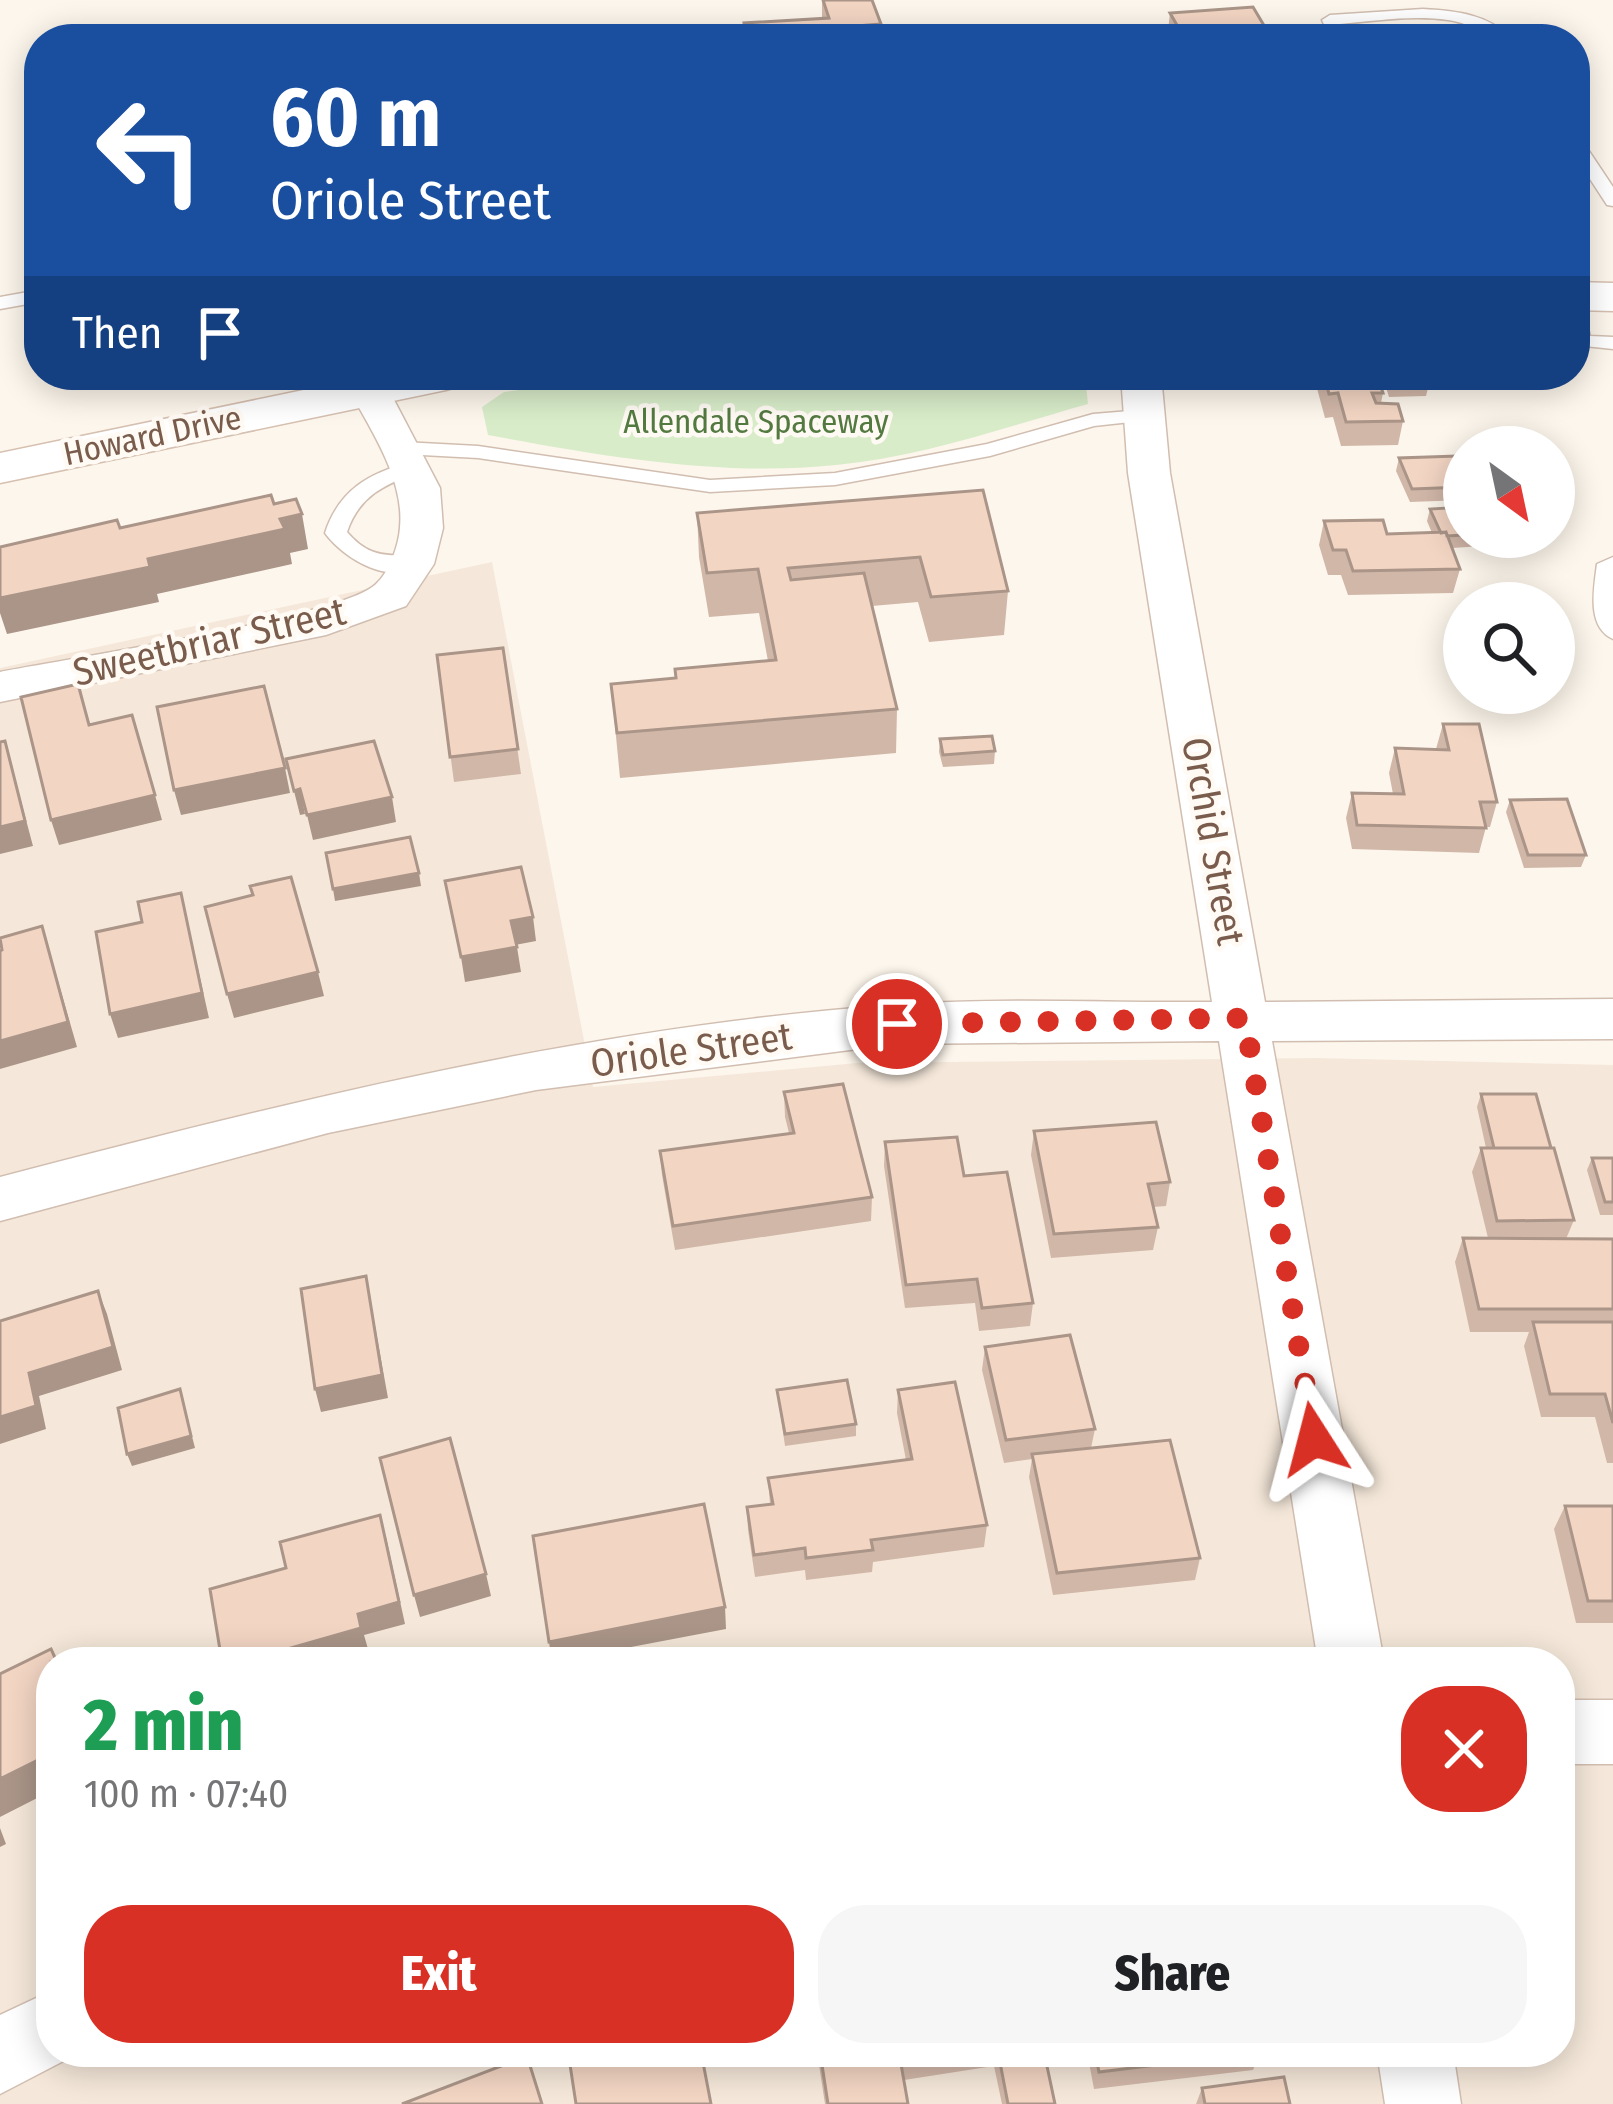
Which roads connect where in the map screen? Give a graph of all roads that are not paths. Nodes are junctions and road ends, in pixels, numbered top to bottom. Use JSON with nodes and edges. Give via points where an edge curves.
{"nodes":[{"id":1,"x":1332,"y":24,"type":"edge"},
{"id":2,"x":1494,"y":24,"type":"edge"},
{"id":3,"x":1590,"y":166,"type":"edge"},
{"id":4,"x":1613,"y":200,"type":"edge"},
{"id":5,"x":181,"y":390,"type":"edge"},
{"id":6,"x":331,"y":390,"type":"edge"},
{"id":7,"x":369,"y":390,"type":"edge"},
{"id":8,"x":1142,"y":396,"type":"edge"},
{"id":9,"x":0,"y":428,"type":"edge"},
{"id":10,"x":407,"y":458,"type":"junction"},
{"id":11,"x":0,"y":468,"type":"edge"},
{"id":12,"x":1613,"y":564,"type":"edge"},
{"id":13,"x":412,"y":565,"type":"junction"},
{"id":14,"x":1613,"y":632,"type":"edge"},
{"id":15,"x":0,"y":687,"type":"edge"},
{"id":16,"x":1245,"y":1018,"type":"junction"},
{"id":17,"x":1613,"y":1019,"type":"edge"},
{"id":18,"x":0,"y":1199,"type":"edge"},
{"id":19,"x":1349,"y":1647,"type":"edge"},
{"id":20,"x":1575,"y":1732,"type":"edge"},
{"id":21,"x":1613,"y":1732,"type":"edge"},
{"id":22,"x":36,"y":2036,"type":"edge"},
{"id":23,"x":0,"y":2056,"type":"edge"},
{"id":24,"x":1417,"y":2067,"type":"edge"},
{"id":25,"x":1423,"y":2104,"type":"edge"}],
"edges":[{"from":1,"to":2,"type":"lane","via":[[1453,10]]},
{"from":3,"to":4,"type":"lane"},
{"from":5,"to":9,"type":"main road","name":"Howard Drive"},
{"from":6,"to":11,"type":"main road","name":"Howard Drive"},
{"from":7,"to":10,"type":"street"},
{"from":8,"to":10,"type":"lane","via":[[1093,420],[991,450],[835,479],[710,486],[478,452]]},
{"from":8,"to":16,"type":"street","name":"Orchid Street"},
{"from":10,"to":13,"type":"street","via":[[422,528]]},
{"from":10,"to":13,"type":"lane","via":[[344,504],[336,533],[371,565]]},
{"from":12,"to":14,"type":"lane","via":[[1603,604]]},
{"from":13,"to":15,"type":"street","name":"Sweetbriar Street","via":[[389,596],[326,621]]},
{"from":16,"to":17,"type":"street","name":"Oriole Street"},
{"from":16,"to":18,"type":"street","name":"Oriole Street","via":[[897,1024],[536,1070],[328,1112]]},
{"from":16,"to":19,"type":"street","name":"Orchid Street"},
{"from":20,"to":21,"type":"street"},
{"from":22,"to":23,"type":"street"},
{"from":24,"to":25,"type":"street"}]}
